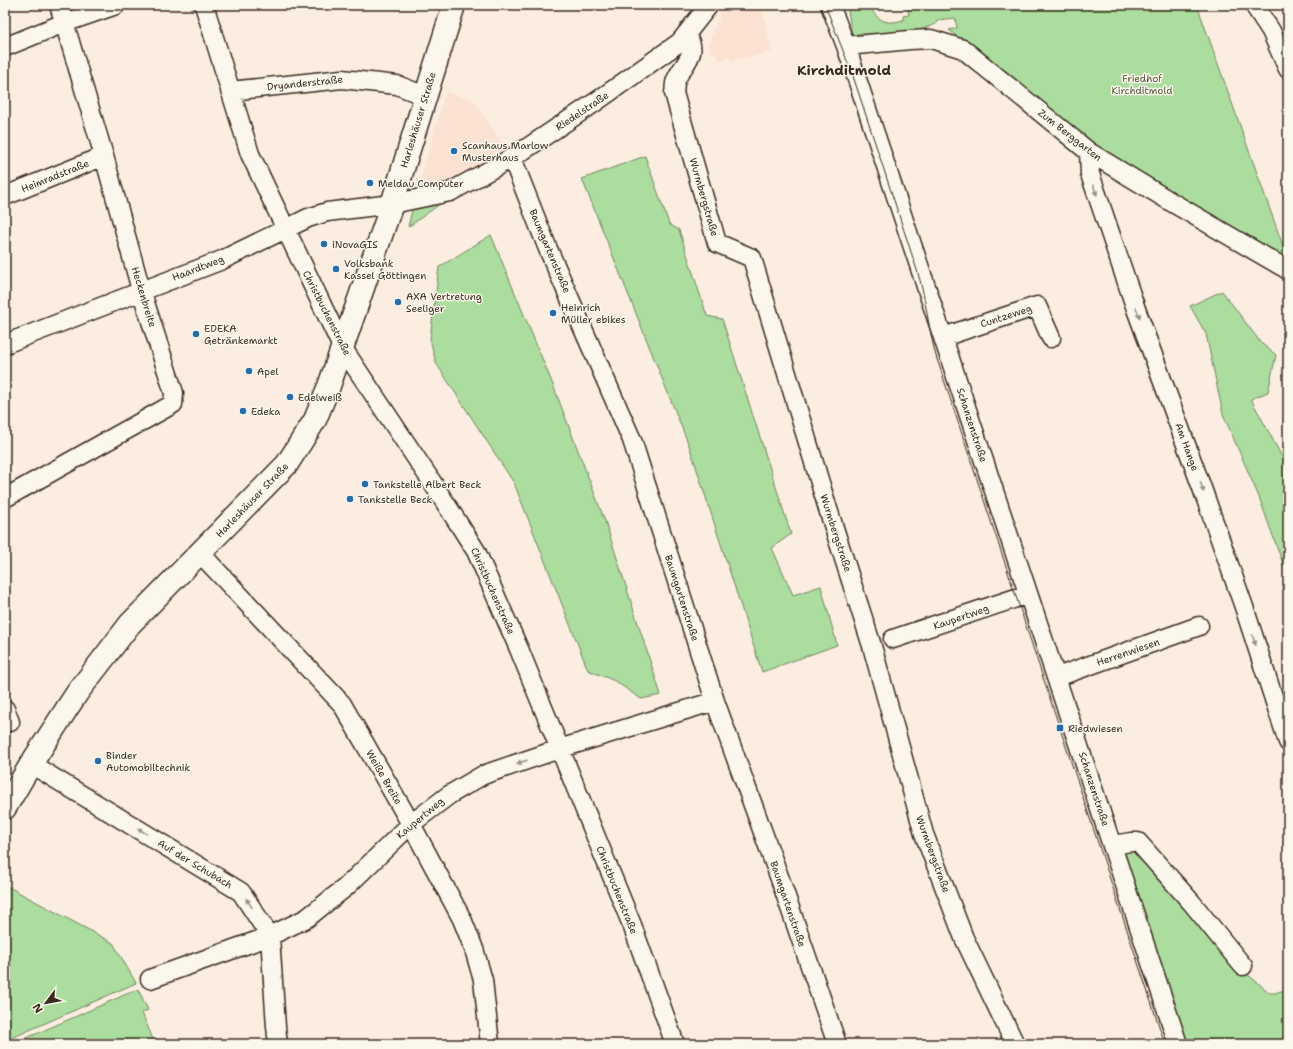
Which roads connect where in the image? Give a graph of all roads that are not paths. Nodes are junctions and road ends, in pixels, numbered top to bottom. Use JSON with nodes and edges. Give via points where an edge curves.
{"nodes":[{"id":1,"x":59,"y":5,"type":"edge"},
{"id":2,"x":116,"y":5,"type":"edge"},
{"id":3,"x":204,"y":5,"type":"edge"},
{"id":4,"x":454,"y":5,"type":"edge"},
{"id":5,"x":709,"y":5,"type":"edge"},
{"id":6,"x":830,"y":5,"type":"edge"},
{"id":7,"x":1254,"y":5,"type":"edge"},
{"id":8,"x":64,"y":23,"type":"junction"},
{"id":9,"x":686,"y":36,"type":"junction"},
{"id":10,"x":846,"y":46,"type":"junction"},
{"id":11,"x":5,"y":47,"type":"edge"},
{"id":12,"x":1288,"y":69,"type":"edge"},
{"id":13,"x":230,"y":91,"type":"junction"},
{"id":14,"x":425,"y":96,"type":"junction"},
{"id":15,"x":1089,"y":152,"type":"junction"},
{"id":16,"x":104,"y":156,"type":"junction"},
{"id":17,"x":512,"y":158,"type":"junction"},
{"id":18,"x":5,"y":196,"type":"edge"},
{"id":19,"x":392,"y":204,"type":"junction"},
{"id":20,"x":287,"y":229,"type":"junction"},
{"id":21,"x":1288,"y":270,"type":"edge"},
{"id":22,"x":141,"y":290,"type":"junction"},
{"id":23,"x":943,"y":337,"type":"junction"},
{"id":24,"x":1051,"y":338,"type":"dead end"},
{"id":25,"x":5,"y":344,"type":"edge"},
{"id":26,"x":342,"y":347,"type":"junction"},
{"id":27,"x":5,"y":498,"type":"edge"},
{"id":28,"x":200,"y":553,"type":"junction"},
{"id":29,"x":1028,"y":594,"type":"junction"},
{"id":30,"x":1199,"y":626,"type":"dead end"},
{"id":31,"x":894,"y":640,"type":"dead end"},
{"id":32,"x":1056,"y":677,"type":"junction"},
{"id":33,"x":715,"y":701,"type":"junction"},
{"id":34,"x":1288,"y":742,"type":"edge"},
{"id":35,"x":559,"y":749,"type":"junction"},
{"id":36,"x":32,"y":764,"type":"junction"},
{"id":37,"x":5,"y":808,"type":"edge"},
{"id":38,"x":411,"y":824,"type":"junction"},
{"id":39,"x":1112,"y":845,"type":"junction"},
{"id":40,"x":270,"y":936,"type":"junction"},
{"id":41,"x":1243,"y":966,"type":"dead end"},
{"id":42,"x":150,"y":980,"type":"dead end"},
{"id":43,"x":278,"y":1044,"type":"edge"},
{"id":44,"x":490,"y":1044,"type":"edge"},
{"id":45,"x":675,"y":1044,"type":"edge"},
{"id":46,"x":837,"y":1044,"type":"edge"},
{"id":47,"x":1015,"y":1044,"type":"edge"},
{"id":48,"x":1178,"y":1044,"type":"edge"}],
"edges":[{"from":1,"to":8,"type":"street","name":"Heckenbreite"},
{"from":2,"to":8,"type":"street"},
{"from":3,"to":13,"type":"street","name":"Christbuchenstraße"},
{"from":4,"to":14,"type":"main road","name":"Harleshäuser Straße"},
{"from":5,"to":9,"type":"street","name":"Riedelstraße"},
{"from":6,"to":10,"type":"street","name":"Schanzenstraße"},
{"from":7,"to":12,"type":"street"},
{"from":8,"to":11,"type":"street"},
{"from":8,"to":16,"type":"street","name":"Heckenbreite"},
{"from":9,"to":17,"type":"street","name":"Riedelstraße","via":[[597,101]]},
{"from":9,"to":47,"type":"street","name":"Wurmbergstraße","via":[[692,50],[676,80],[674,93],[717,243],[752,258],[872,646],[924,834],[964,938]]},
{"from":10,"to":15,"type":"street","name":"Zum Berggarten","via":[[932,39],[963,49]]},
{"from":10,"to":23,"type":"street","name":"Schanzenstraße"},
{"from":13,"to":14,"type":"street","name":"Dryanderstraße","via":[[342,79],[397,85]]},
{"from":13,"to":20,"type":"street","name":"Christbuchenstraße","via":[[250,154]]},
{"from":14,"to":19,"type":"main road","name":"Harleshäuser Straße"},
{"from":15,"to":21,"type":"street","name":"Zum Berggarten"},
{"from":15,"to":34,"type":"street","name":"Am Hange","one_way":true,"via":[[1093,185],[1192,458]]},
{"from":16,"to":18,"type":"street","name":"Heimradstraße"},
{"from":16,"to":22,"type":"street","name":"Heckenbreite"},
{"from":17,"to":19,"type":"street","name":"Riedelstraße","via":[[450,192]]},
{"from":17,"to":33,"type":"street","name":"Baumgartenstraße","via":[[548,249],[632,440]]},
{"from":19,"to":20,"type":"street","name":"Haardtweg","via":[[328,212],[308,218]]},
{"from":19,"to":26,"type":"main road","name":"Harleshäuser Straße"},
{"from":20,"to":22,"type":"street","name":"Haardtweg","via":[[222,260]]},
{"from":20,"to":26,"type":"street","name":"Christbuchenstraße"},
{"from":22,"to":25,"type":"street","name":"Haardtweg"},
{"from":22,"to":27,"type":"street","name":"Heckenbreite","via":[[174,393],[173,404]]},
{"from":23,"to":24,"type":"street","name":"Cuntzeweg","via":[[1037,306]]},
{"from":23,"to":29,"type":"street","name":"Schanzenstraße"},
{"from":26,"to":28,"type":"main road","name":"Harleshäuser Straße","via":[[316,420],[287,464]]},
{"from":26,"to":35,"type":"street","name":"Christbuchenstraße","via":[[476,550]]},
{"from":28,"to":36,"type":"main road","name":"Harleshäuser Straße","via":[[130,624],[77,693]]},
{"from":28,"to":38,"type":"street","name":"Weiße Breite","via":[[342,704]]},
{"from":29,"to":31,"type":"street","name":"Kaupertweg"},
{"from":29,"to":32,"type":"street","name":"Schanzenstraße"},
{"from":30,"to":32,"type":"street","name":"Herrenwiesen"},
{"from":32,"to":39,"type":"street","name":"Schanzenstraße"},
{"from":33,"to":35,"type":"street","name":"Kaupertweg"},
{"from":33,"to":46,"type":"street","name":"Baumgartenstraße"},
{"from":35,"to":38,"type":"street","name":"Kaupertweg","one_way":true,"via":[[483,775],[448,795]]},
{"from":35,"to":45,"type":"street","name":"Christbuchenstraße","via":[[632,925]]},
{"from":36,"to":37,"type":"main road","name":"Harleshäuser Straße"},
{"from":40,"to":36,"type":"street","name":"Auf der Schubach","one_way":true,"via":[[241,892]]},
{"from":38,"to":40,"type":"street","name":"Kaupertweg","via":[[335,896],[307,918]]},
{"from":38,"to":44,"type":"street","name":"Weiße Breite","via":[[462,919],[474,949],[483,980]]},
{"from":39,"to":41,"type":"street","via":[[1138,842]]},
{"from":39,"to":48,"type":"street","name":"Schanzenstraße"},
{"from":40,"to":42,"type":"street","name":"Kaupertweg"},
{"from":40,"to":43,"type":"street","name":"Auf der Schubach"}]}
